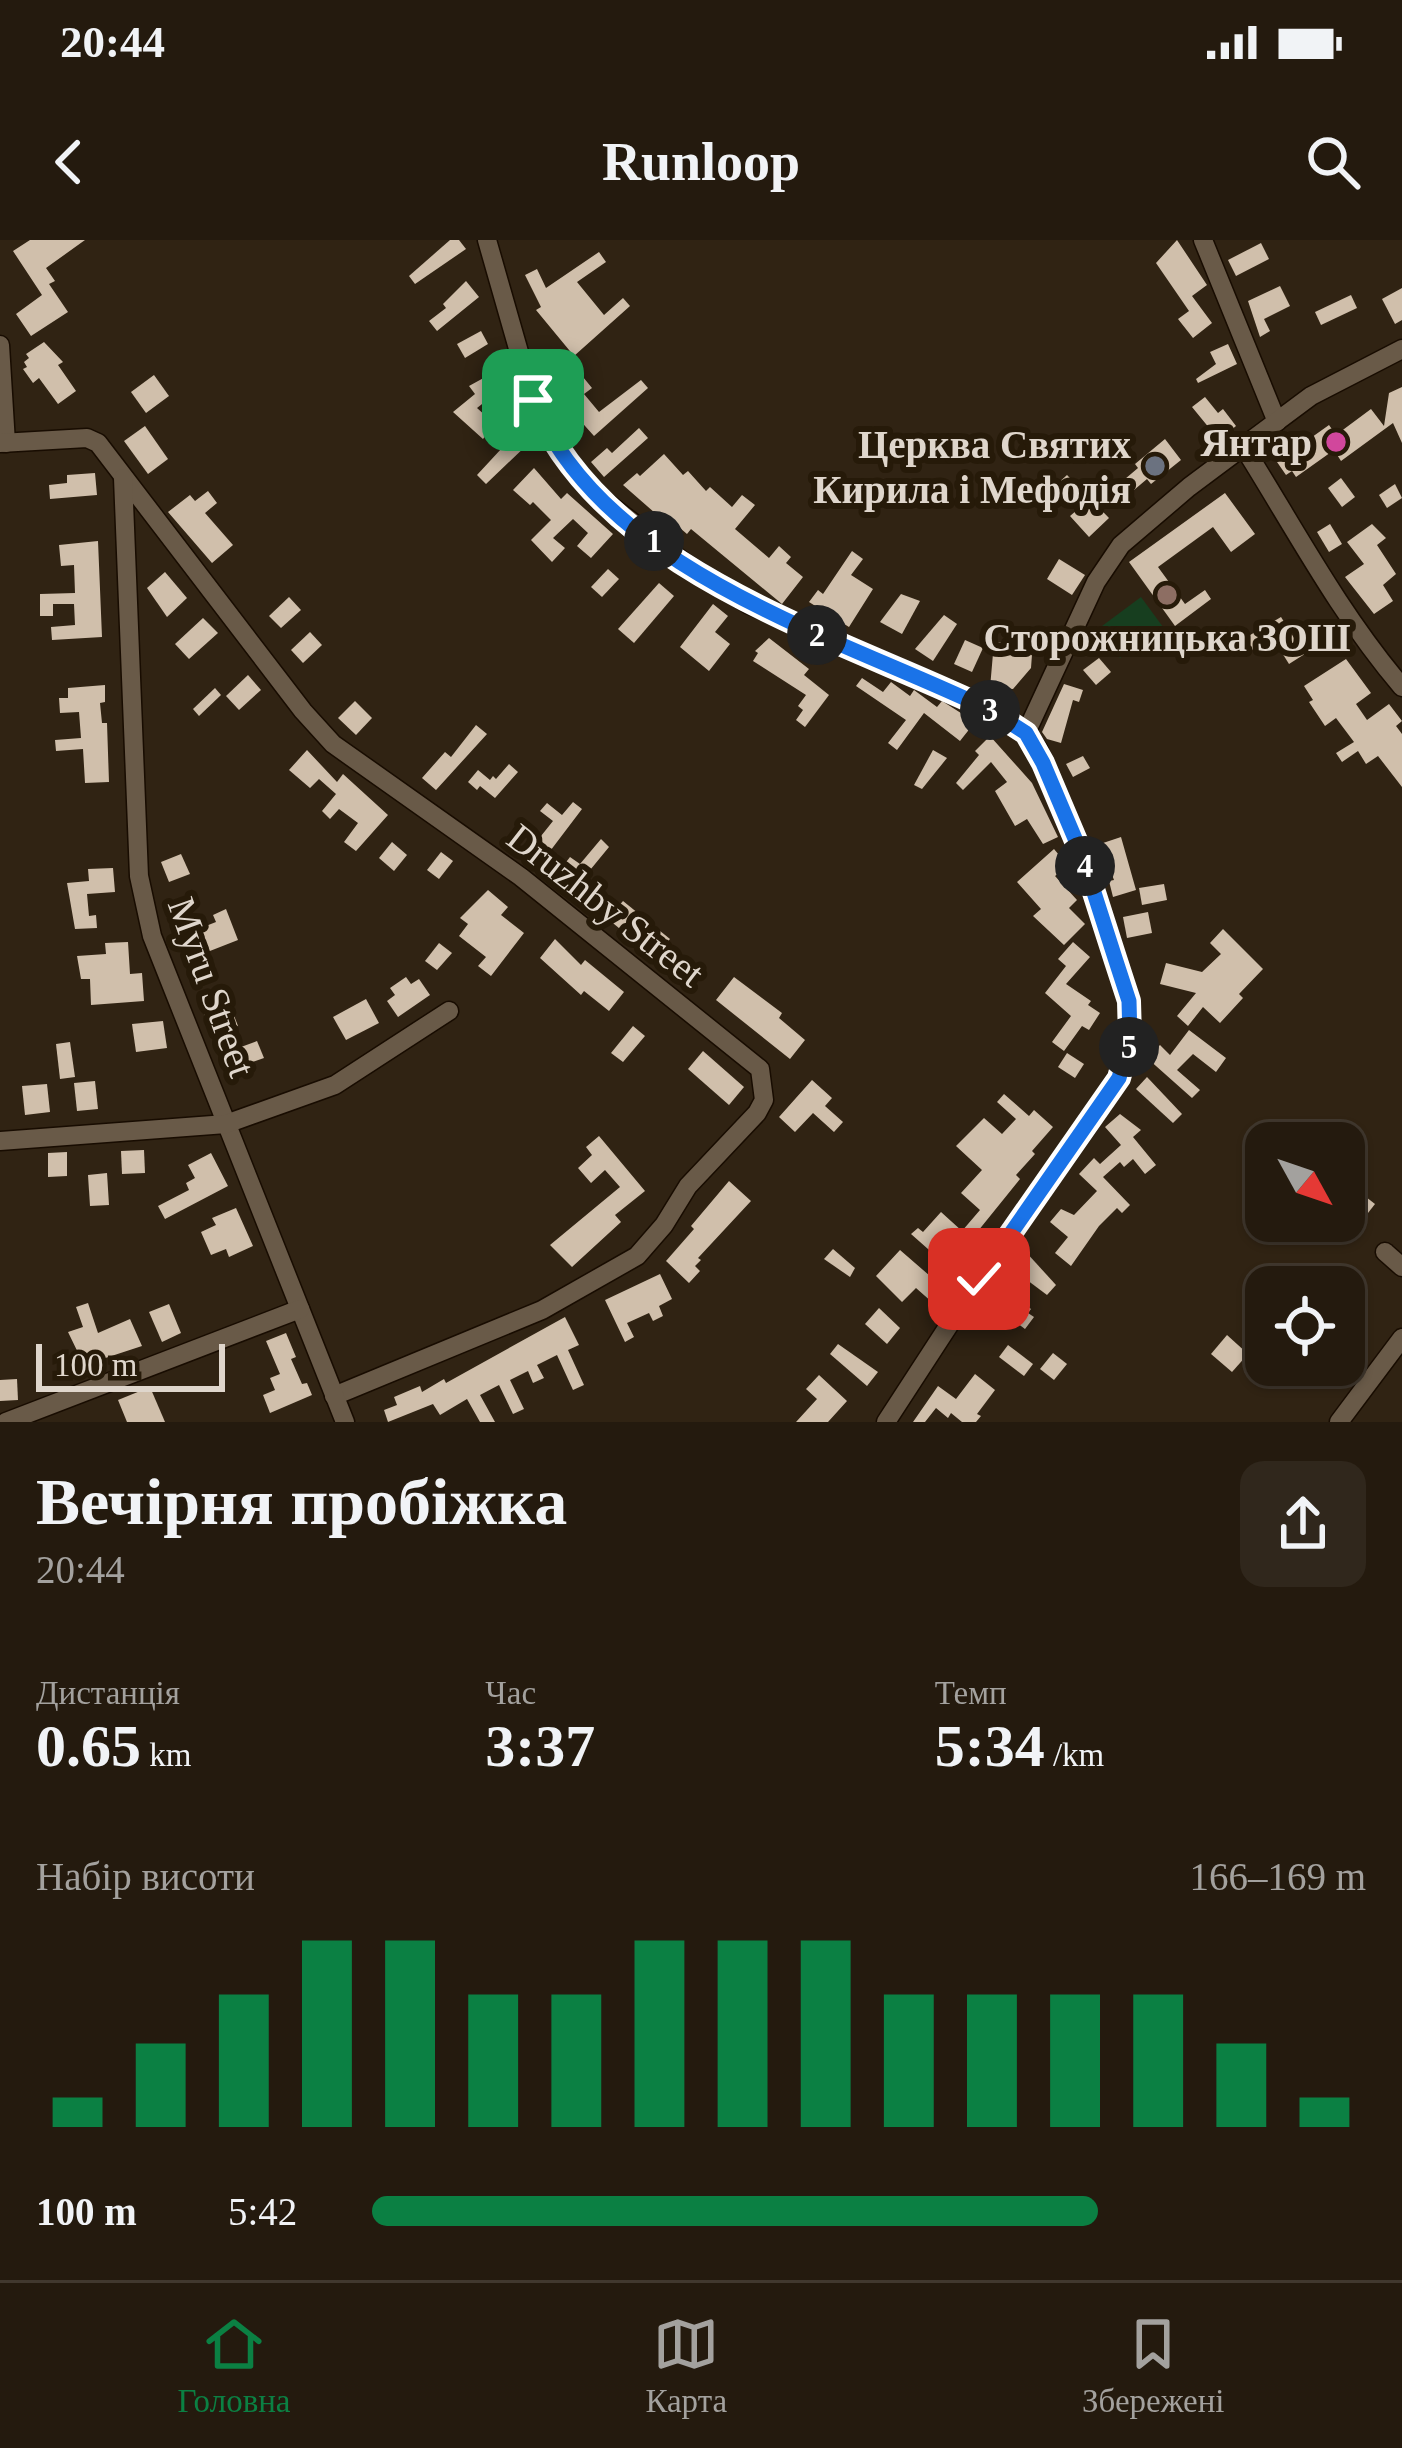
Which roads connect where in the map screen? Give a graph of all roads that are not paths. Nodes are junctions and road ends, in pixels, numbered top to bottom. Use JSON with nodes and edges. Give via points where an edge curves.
{"nodes":[{"id":1,"x":487,"y":240,"type":"edge"},
{"id":2,"x":1203,"y":240,"type":"edge"},
{"id":3,"x":0,"y":345,"type":"edge"},
{"id":4,"x":1402,"y":350,"type":"edge"},
{"id":5,"x":1277,"y":422,"type":"junction"},
{"id":6,"x":3,"y":443,"type":"edge"},
{"id":7,"x":1244,"y":446,"type":"junction"},
{"id":8,"x":123,"y":478,"type":"junction"},
{"id":9,"x":1402,"y":687,"type":"edge"},
{"id":10,"x":1026,"y":733,"type":"junction"},
{"id":11,"x":449,"y":1011,"type":"dead end"},
{"id":12,"x":226,"y":1124,"type":"junction"},
{"id":13,"x":0,"y":1142,"type":"edge"},
{"id":14,"x":1385,"y":1252,"type":"dead end"},
{"id":15,"x":1402,"y":1267,"type":"edge"},
{"id":16,"x":299,"y":1309,"type":"junction"},
{"id":17,"x":1402,"y":1338,"type":"edge"},
{"id":18,"x":334,"y":1396,"type":"junction"},
{"id":19,"x":6,"y":1422,"type":"edge"},
{"id":20,"x":345,"y":1422,"type":"edge"},
{"id":21,"x":886,"y":1422,"type":"edge"},
{"id":22,"x":1339,"y":1422,"type":"edge"}],
"edges":[{"from":1,"to":10,"type":"street","via":[[549,439],[596,495],[748,604],[950,690]]},
{"from":2,"to":5,"type":"street"},
{"from":3,"to":6,"type":"street","name":"Druzhby Street"},
{"from":4,"to":5,"type":"street"},
{"from":5,"to":7,"type":"street"},
{"from":6,"to":8,"type":"street","name":"Druzhby Street","via":[[87,438]]},
{"from":7,"to":9,"type":"street","via":[[1326,586]]},
{"from":7,"to":10,"type":"street","via":[[1121,545]]},
{"from":8,"to":12,"type":"street","name":"Myru Street","via":[[140,876],[152,936]]},
{"from":8,"to":18,"type":"street","name":"Druzhby Street","via":[[333,744],[521,877],[749,1057],[764,1084],[757,1113],[637,1256],[542,1310]]},
{"from":10,"to":21,"type":"street","via":[[1082,855],[1129,1001],[1127,1061]]},
{"from":11,"to":12,"type":"street","via":[[335,1085]]},
{"from":12,"to":13,"type":"street"},
{"from":12,"to":16,"type":"street","name":"Myru Street"},
{"from":14,"to":15,"type":"street"},
{"from":16,"to":18,"type":"street","name":"Myru Street"},
{"from":16,"to":19,"type":"street"},
{"from":17,"to":22,"type":"street"},
{"from":18,"to":20,"type":"street","name":"Myru Street"}]}
